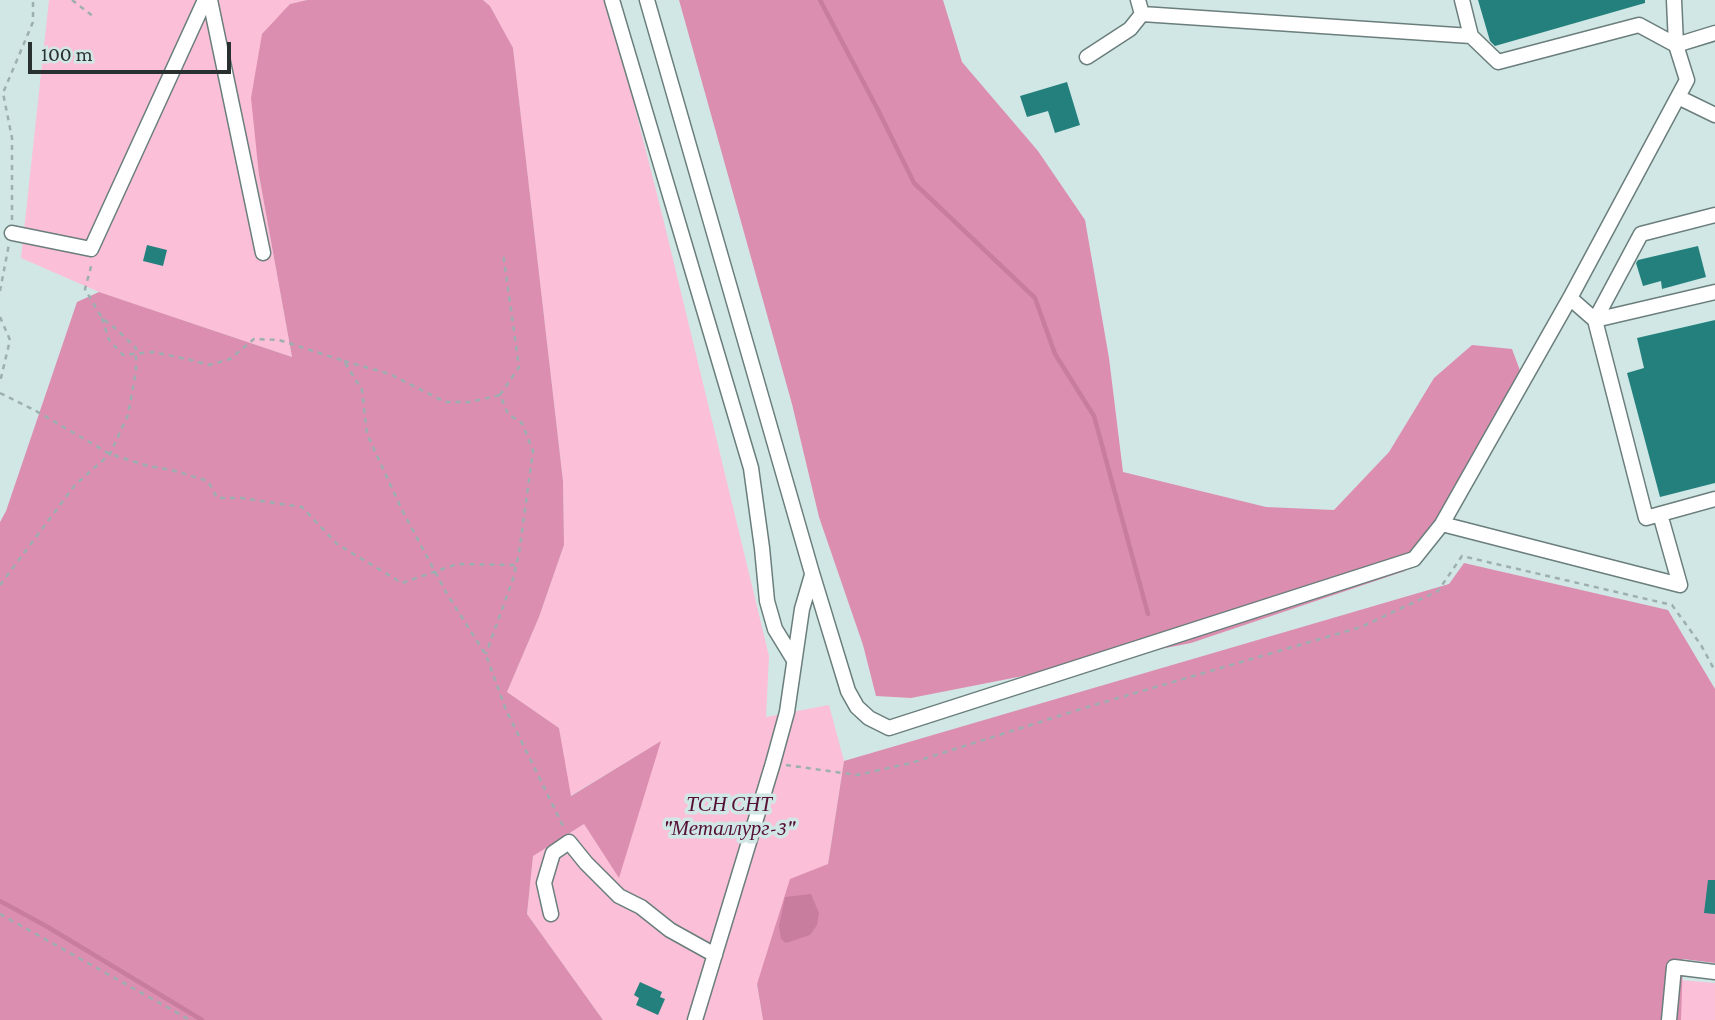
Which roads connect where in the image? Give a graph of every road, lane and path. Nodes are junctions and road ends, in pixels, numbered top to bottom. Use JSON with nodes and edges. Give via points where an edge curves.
{"nodes":[{"id":1,"x":33,"y":0,"type":"edge"},
{"id":2,"x":72,"y":0,"type":"edge"},
{"id":3,"x":208,"y":0,"type":"edge"},
{"id":4,"x":612,"y":0,"type":"edge"},
{"id":5,"x":647,"y":0,"type":"edge"},
{"id":6,"x":1462,"y":0,"type":"edge"},
{"id":7,"x":1674,"y":0,"type":"edge"},
{"id":8,"x":1140,"y":7,"type":"edge"},
{"id":9,"x":94,"y":17,"type":"dead end"},
{"id":10,"x":1715,"y":33,"type":"edge"},
{"id":11,"x":1471,"y":36,"type":"junction"},
{"id":12,"x":1676,"y":45,"type":"junction"},
{"id":13,"x":1087,"y":57,"type":"dead end"},
{"id":14,"x":1678,"y":97,"type":"junction"},
{"id":15,"x":1715,"y":115,"type":"edge"},
{"id":16,"x":1715,"y":215,"type":"edge"},
{"id":17,"x":12,"y":233,"type":"junction"},
{"id":18,"x":91,"y":249,"type":"junction"},
{"id":19,"x":263,"y":253,"type":"dead end"},
{"id":20,"x":503,"y":253,"type":"dead end"},
{"id":21,"x":0,"y":291,"type":"edge"},
{"id":22,"x":1715,"y":292,"type":"edge"},
{"id":23,"x":1570,"y":298,"type":"junction"},
{"id":24,"x":0,"y":317,"type":"edge"},
{"id":25,"x":102,"y":318,"type":"junction"},
{"id":26,"x":1595,"y":320,"type":"junction"},
{"id":27,"x":136,"y":354,"type":"junction"},
{"id":28,"x":344,"y":361,"type":"junction"},
{"id":29,"x":0,"y":382,"type":"edge"},
{"id":30,"x":0,"y":393,"type":"edge"},
{"id":31,"x":500,"y":395,"type":"junction"},
{"id":32,"x":110,"y":454,"type":"junction"},
{"id":33,"x":1715,"y":499,"type":"edge"},
{"id":34,"x":1660,"y":514,"type":"junction"},
{"id":35,"x":1443,"y":524,"type":"junction"},
{"id":36,"x":516,"y":565,"type":"junction"},
{"id":37,"x":435,"y":572,"type":"junction"},
{"id":38,"x":812,"y":573,"type":"junction"},
{"id":39,"x":0,"y":585,"type":"edge"},
{"id":40,"x":485,"y":656,"type":"junction"},
{"id":41,"x":794,"y":660,"type":"junction"},
{"id":42,"x":1715,"y":671,"type":"edge"},
{"id":43,"x":773,"y":763,"type":"junction"},
{"id":44,"x":569,"y":842,"type":"junction"},
{"id":45,"x":0,"y":914,"type":"edge"},
{"id":46,"x":551,"y":914,"type":"dead end"},
{"id":47,"x":715,"y":955,"type":"junction"},
{"id":48,"x":1715,"y":972,"type":"edge"},
{"id":49,"x":190,"y":1020,"type":"edge"},
{"id":50,"x":695,"y":1020,"type":"edge"},
{"id":51,"x":1669,"y":1020,"type":"edge"}],
"edges":[{"from":1,"to":17,"type":"path","via":[[33,22],[3,93],[12,138]]},
{"from":2,"to":9,"type":"path"},
{"from":3,"to":18,"type":"street"},
{"from":3,"to":19,"type":"street"},
{"from":4,"to":41,"type":"street","via":[[751,468],[767,601],[775,629]]},
{"from":5,"to":38,"type":"street"},
{"from":6,"to":11,"type":"street"},
{"from":7,"to":12,"type":"street"},
{"from":8,"to":11,"type":"street"},
{"from":8,"to":13,"type":"street","via":[[1130,29]]},
{"from":10,"to":12,"type":"street"},
{"from":11,"to":12,"type":"street","via":[[1498,62],[1639,25]]},
{"from":12,"to":14,"type":"street","via":[[1686,80]]},
{"from":14,"to":15,"type":"street"},
{"from":14,"to":23,"type":"street"},
{"from":16,"to":26,"type":"street","via":[[1640,233]]},
{"from":17,"to":18,"type":"street"},
{"from":17,"to":21,"type":"path"},
{"from":18,"to":25,"type":"path","via":[[93,265],[85,289]]},
{"from":20,"to":31,"type":"path","via":[[519,367]]},
{"from":22,"to":26,"type":"street"},
{"from":23,"to":26,"type":"street"},
{"from":23,"to":35,"type":"street"},
{"from":24,"to":29,"type":"path","via":[[10,340]]},
{"from":25,"to":27,"type":"path","via":[[136,348]]},
{"from":25,"to":27,"type":"path","via":[[109,340],[123,355]]},
{"from":26,"to":34,"type":"street","via":[[1646,518]]},
{"from":27,"to":28,"type":"path","via":[[153,352],[209,365],[230,359],[254,339],[279,340]]},
{"from":27,"to":32,"type":"path","via":[[128,415]]},
{"from":28,"to":31,"type":"path","via":[[390,374],[445,402]]},
{"from":28,"to":37,"type":"path","via":[[362,390],[367,434]]},
{"from":30,"to":32,"type":"path"},
{"from":31,"to":36,"type":"path","via":[[508,414],[522,423],[533,451]]},
{"from":32,"to":37,"type":"path","via":[[208,481],[217,498],[302,507],[337,544],[402,583]]},
{"from":32,"to":39,"type":"path","via":[[75,485]]},
{"from":33,"to":34,"type":"street"},
{"from":34,"to":35,"type":"street","via":[[1680,585]]},
{"from":35,"to":38,"type":"street","via":[[1414,559],[889,728],[869,718],[848,691]]},
{"from":36,"to":37,"type":"path","via":[[457,564]]},
{"from":36,"to":40,"type":"path"},
{"from":37,"to":40,"type":"path"},
{"from":38,"to":41,"type":"street"},
{"from":40,"to":44,"type":"path"},
{"from":41,"to":43,"type":"street"},
{"from":42,"to":43,"type":"path","via":[[1672,605],[1462,556],[1438,591],[1361,627],[911,763],[857,775]]},
{"from":43,"to":47,"type":"street"},
{"from":44,"to":46,"type":"street","via":[[553,853],[544,883]]},
{"from":44,"to":47,"type":"street","via":[[619,895]]},
{"from":45,"to":49,"type":"path"},
{"from":47,"to":50,"type":"street"},
{"from":48,"to":51,"type":"street","via":[[1674,967]]}]}
